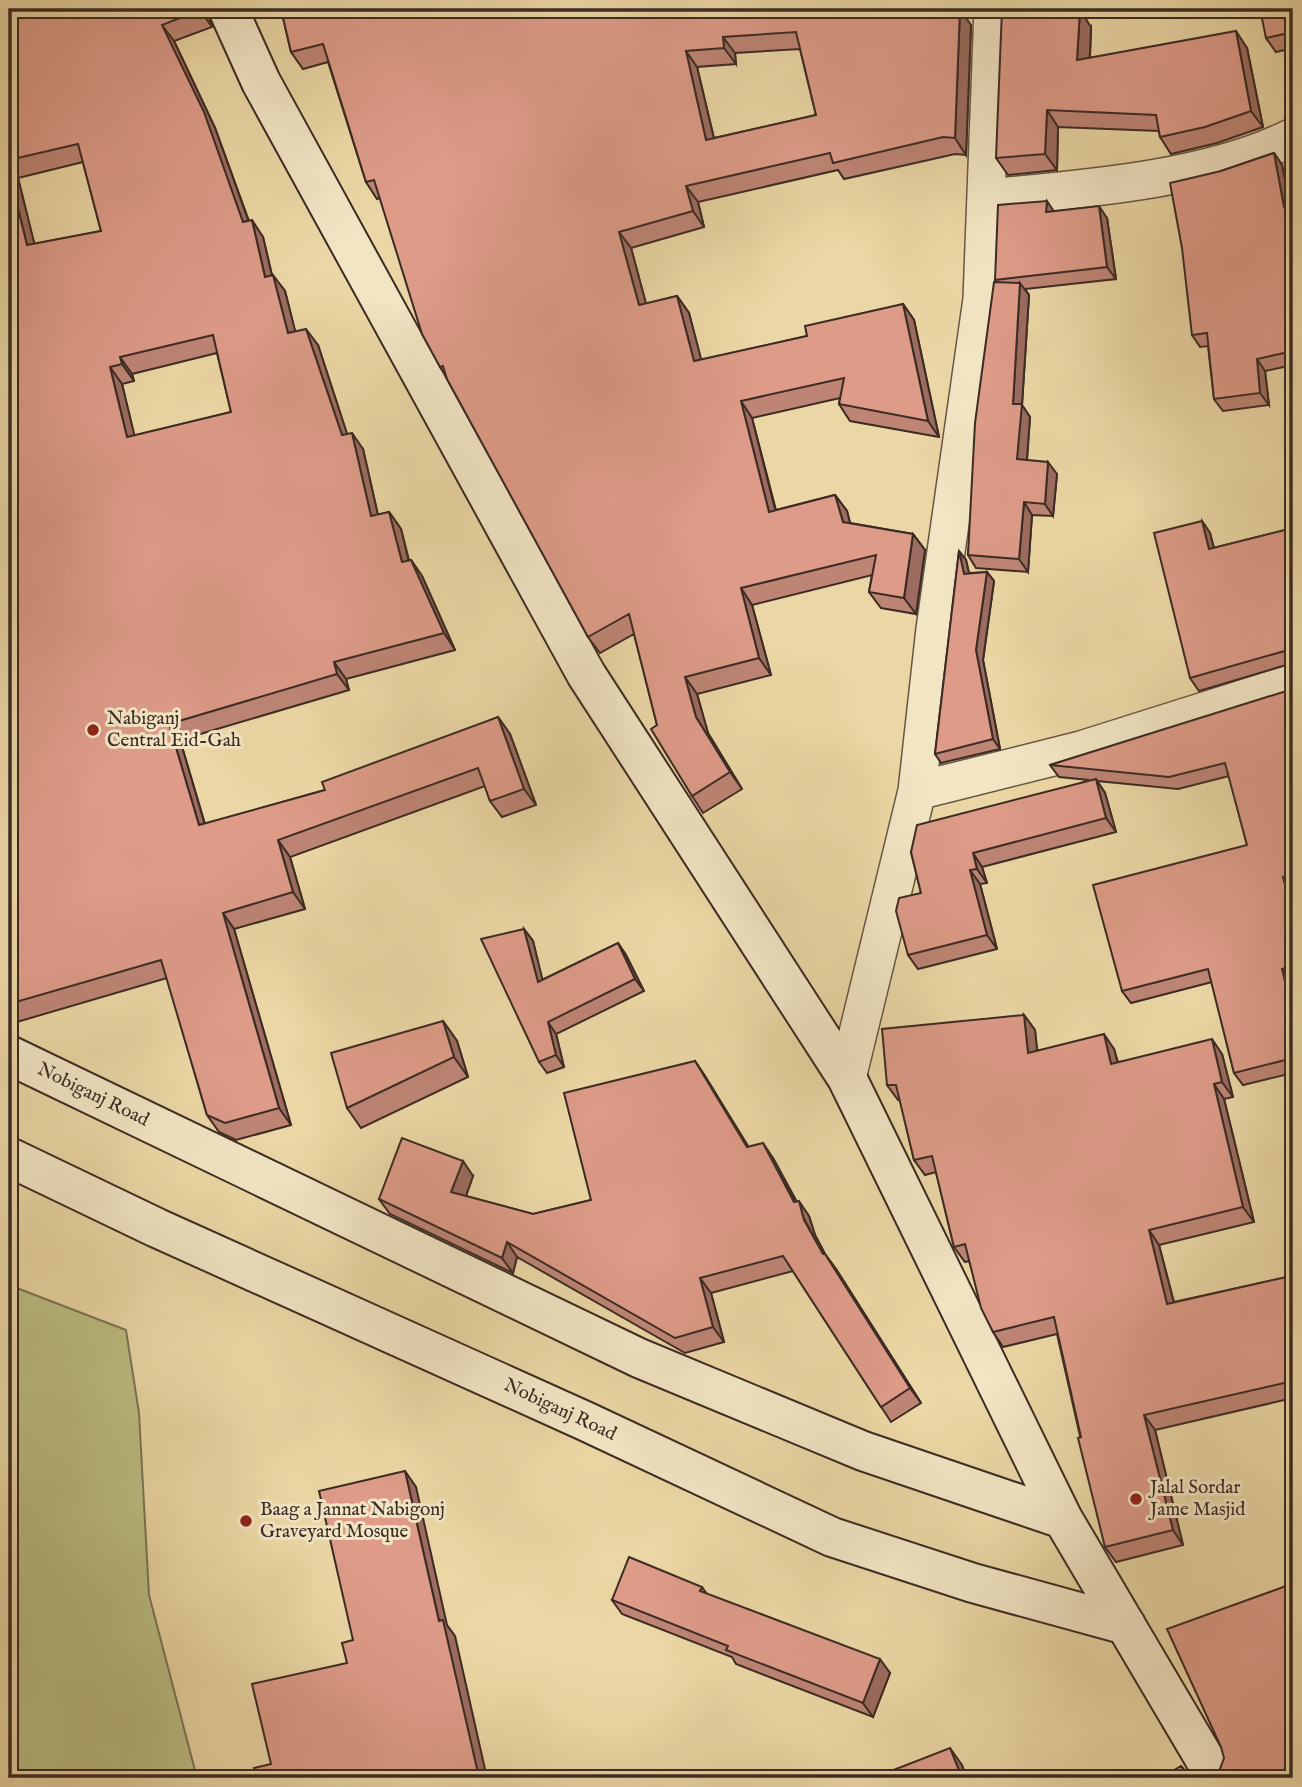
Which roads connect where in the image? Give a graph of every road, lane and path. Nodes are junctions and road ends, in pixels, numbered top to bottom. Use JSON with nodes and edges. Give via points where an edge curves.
{"nodes":[{"id":1,"x":228,"y":9,"type":"edge"},
{"id":2,"x":993,"y":9,"type":"edge"},
{"id":3,"x":1293,"y":137,"type":"edge"},
{"id":4,"x":988,"y":198,"type":"junction"},
{"id":5,"x":1293,"y":683,"type":"edge"},
{"id":6,"x":917,"y":791,"type":"junction"},
{"id":7,"x":9,"y":1055,"type":"edge"},
{"id":8,"x":847,"y":1078,"type":"junction"},
{"id":9,"x":9,"y":1157,"type":"edge"},
{"id":10,"x":1063,"y":1518,"type":"junction"},
{"id":11,"x":1126,"y":1625,"type":"junction"},
{"id":12,"x":1216,"y":1778,"type":"edge"}],
"edges":[{"from":1,"to":8,"type":"main road","via":[[261,82],[586,674]]},
{"from":2,"to":4,"type":"street"},
{"from":3,"to":4,"type":"street","via":[[1264,152],[1168,174],[1068,191]]},
{"from":4,"to":6,"type":"street","via":[[982,299]]},
{"from":5,"to":6,"type":"street","via":[[1081,750]]},
{"from":6,"to":8,"type":"street"},
{"from":7,"to":10,"type":"main road","name":"Nobiganj Road","via":[[639,1359],[863,1451]]},
{"from":8,"to":10,"type":"main road"},
{"from":9,"to":11,"type":"main road","name":"Nobiganj Road","via":[[832,1537],[973,1583]]},
{"from":10,"to":11,"type":"main road"},
{"from":11,"to":12,"type":"main road"}]}
